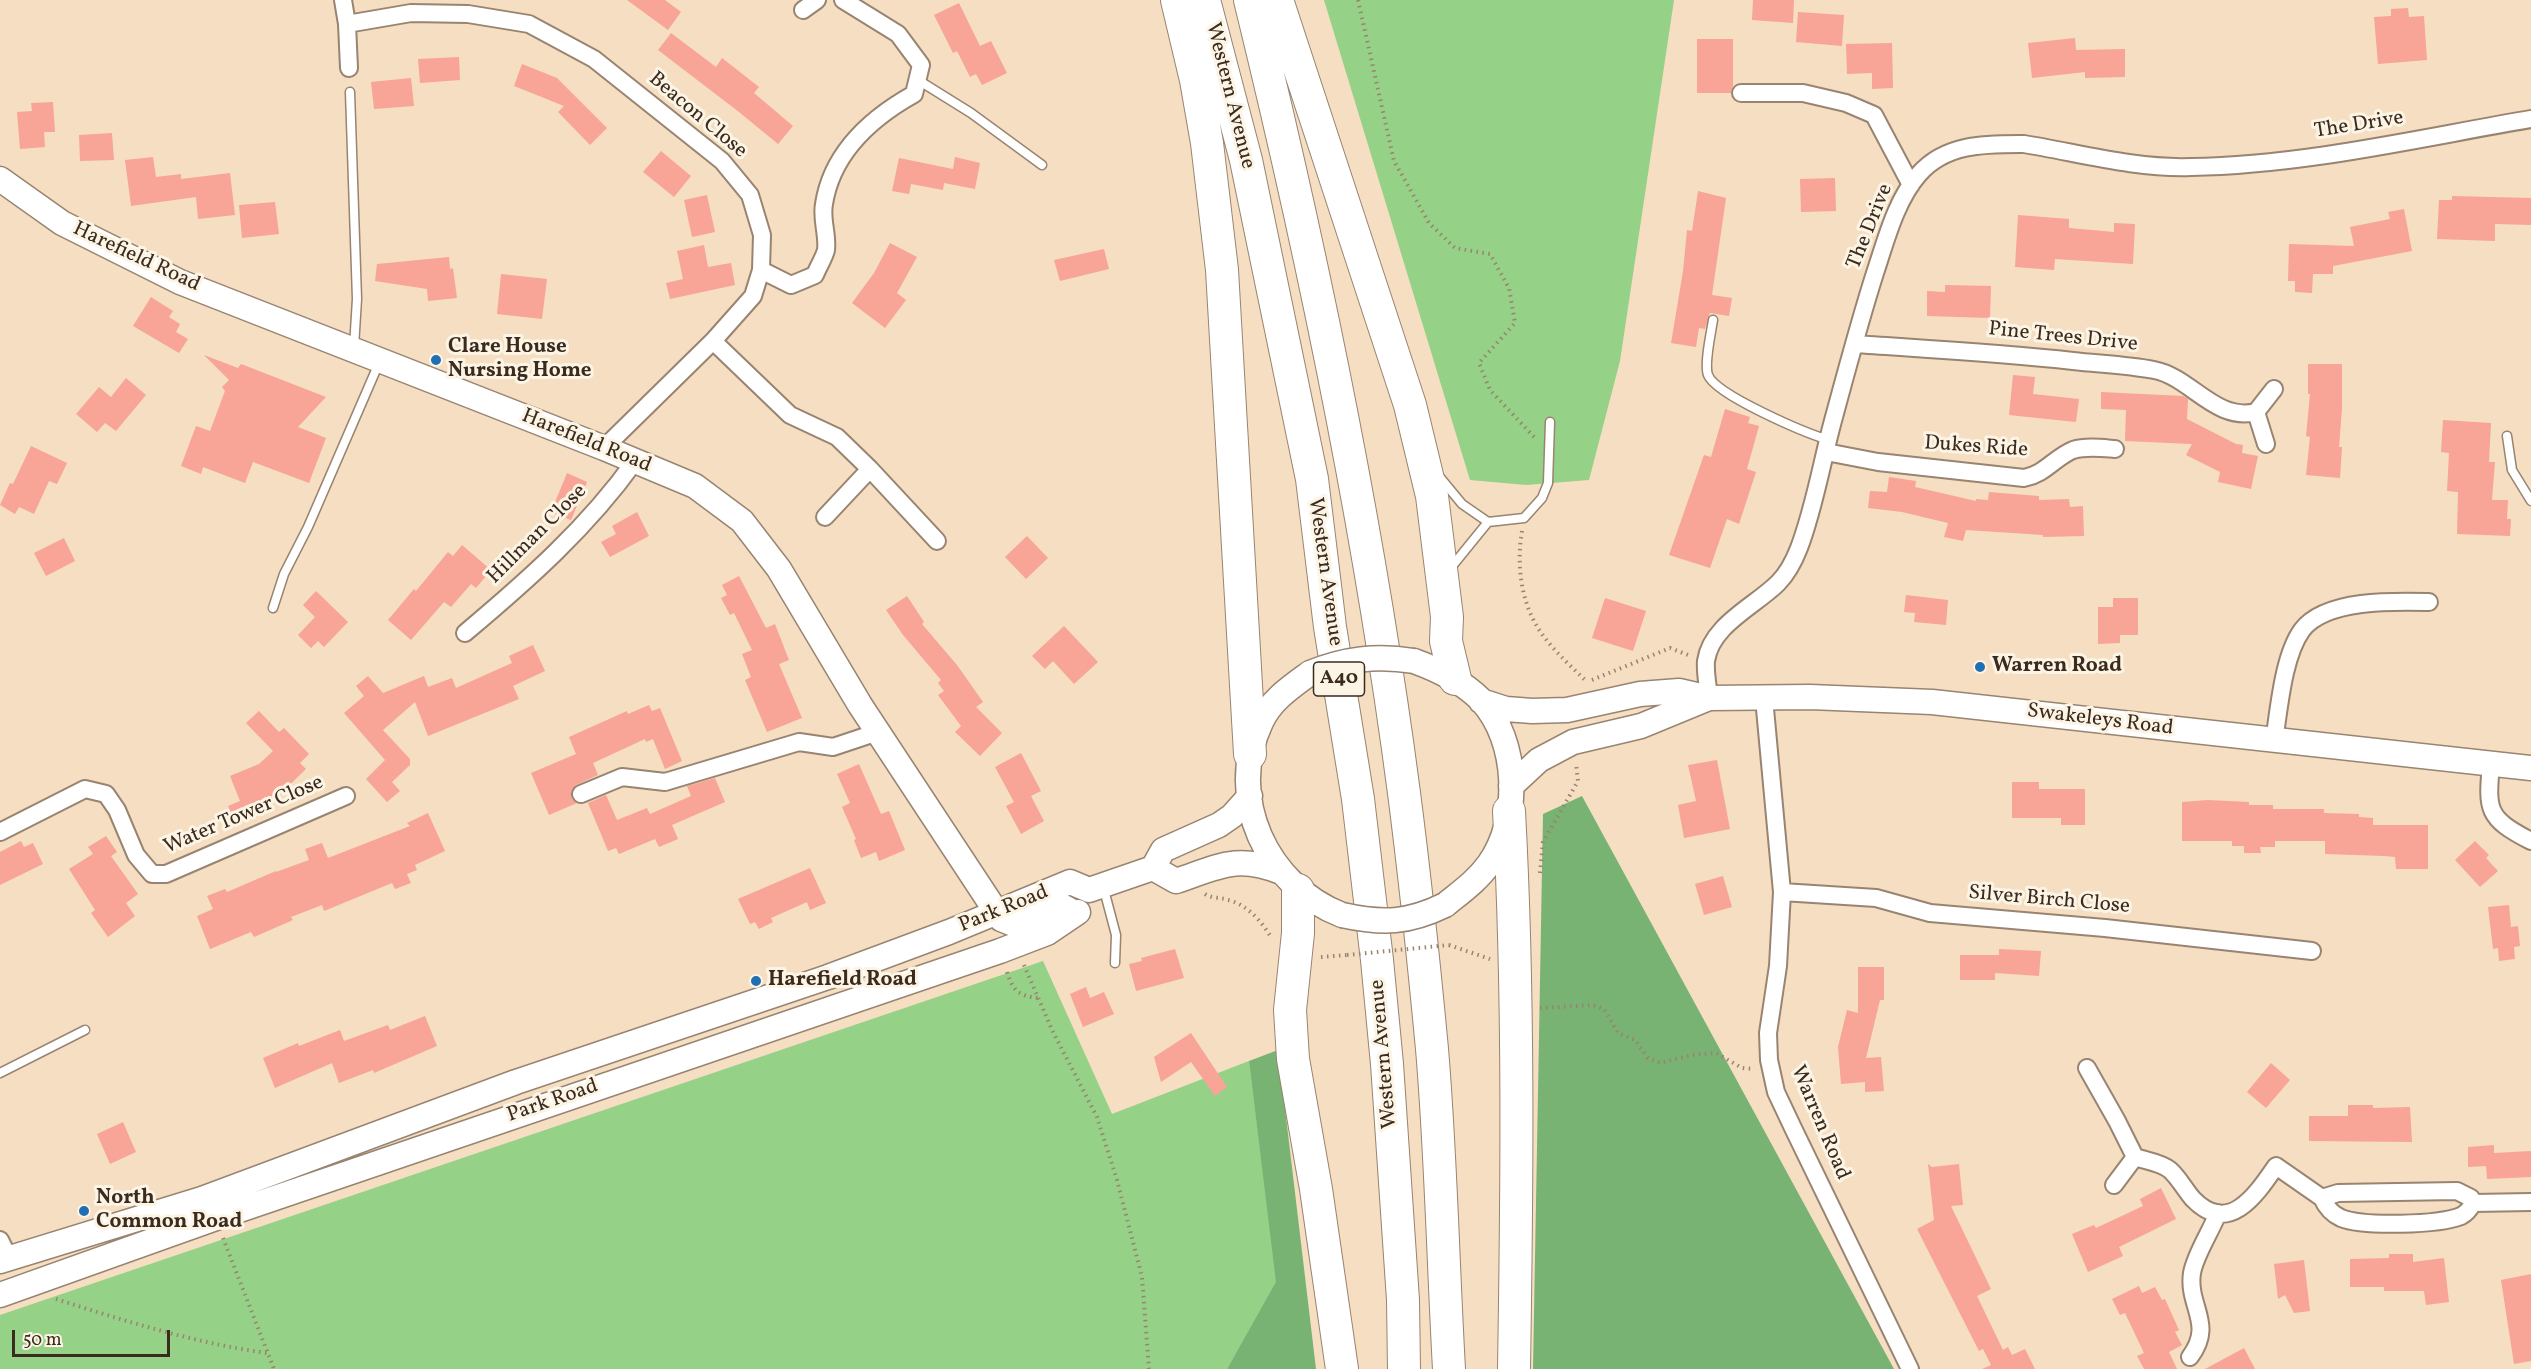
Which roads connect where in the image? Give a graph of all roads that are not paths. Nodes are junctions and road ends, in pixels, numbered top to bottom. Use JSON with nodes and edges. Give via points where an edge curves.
{"nodes":[{"id":1,"x":343,"y":0,"type":"edge"},
{"id":2,"x":817,"y":0,"type":"edge"},
{"id":3,"x":843,"y":0,"type":"edge"},
{"id":4,"x":1177,"y":0,"type":"edge"},
{"id":5,"x":1204,"y":0,"type":"edge"},
{"id":6,"x":1250,"y":0,"type":"edge"},
{"id":7,"x":1277,"y":0,"type":"edge"},
{"id":8,"x":803,"y":10,"type":"dead end"},
{"id":9,"x":347,"y":24,"type":"junction"},
{"id":10,"x":349,"y":68,"type":"dead end"},
{"id":11,"x":918,"y":80,"type":"junction"},
{"id":12,"x":350,"y":92,"type":"dead end"},
{"id":13,"x":1741,"y":93,"type":"dead end"},
{"id":14,"x":2531,"y":119,"type":"edge"},
{"id":15,"x":1042,"y":165,"type":"dead end"},
{"id":16,"x":0,"y":179,"type":"edge"},
{"id":17,"x":1911,"y":185,"type":"junction"},
{"id":18,"x":761,"y":270,"type":"junction"},
{"id":19,"x":1713,"y":320,"type":"dead end"},
{"id":20,"x":713,"y":341,"type":"junction"},
{"id":21,"x":1855,"y":344,"type":"junction"},
{"id":22,"x":354,"y":350,"type":"junction"},
{"id":23,"x":380,"y":360,"type":"junction"},
{"id":24,"x":2274,"y":389,"type":"dead end"},
{"id":25,"x":2256,"y":412,"type":"junction"},
{"id":26,"x":1550,"y":422,"type":"dead end"},
{"id":27,"x":2507,"y":436,"type":"dead end"},
{"id":28,"x":2266,"y":444,"type":"dead end"},
{"id":29,"x":1827,"y":446,"type":"junction"},
{"id":30,"x":604,"y":448,"type":"junction"},
{"id":31,"x":2115,"y":449,"type":"dead end"},
{"id":32,"x":1423,"y":456,"type":"junction"},
{"id":33,"x":635,"y":461,"type":"junction"},
{"id":34,"x":870,"y":469,"type":"junction"},
{"id":35,"x":2531,"y":501,"type":"edge"},
{"id":36,"x":825,"y":517,"type":"dead end"},
{"id":37,"x":1488,"y":522,"type":"junction"},
{"id":38,"x":937,"y":541,"type":"dead end"},
{"id":39,"x":1442,"y":578,"type":"junction"},
{"id":40,"x":2429,"y":602,"type":"dead end"},
{"id":41,"x":273,"y":608,"type":"dead end"},
{"id":42,"x":465,"y":633,"type":"dead end"},
{"id":43,"x":1455,"y":679,"type":"junction"},
{"id":44,"x":1709,"y":698,"type":"junction"},
{"id":45,"x":1764,"y":698,"type":"junction"},
{"id":46,"x":1481,"y":701,"type":"junction"},
{"id":47,"x":878,"y":732,"type":"junction"},
{"id":48,"x":2274,"y":741,"type":"junction"},
{"id":49,"x":1250,"y":754,"type":"junction"},
{"id":50,"x":2491,"y":763,"type":"junction"},
{"id":51,"x":2531,"y":768,"type":"edge"},
{"id":52,"x":581,"y":794,"type":"dead end"},
{"id":53,"x":346,"y":796,"type":"dead end"},
{"id":54,"x":1250,"y":796,"type":"junction"},
{"id":55,"x":1510,"y":798,"type":"junction"},
{"id":56,"x":0,"y":832,"type":"edge"},
{"id":57,"x":2531,"y":841,"type":"edge"},
{"id":58,"x":1153,"y":868,"type":"junction"},
{"id":59,"x":1289,"y":881,"type":"junction"},
{"id":60,"x":1096,"y":888,"type":"junction"},
{"id":61,"x":1782,"y":892,"type":"junction"},
{"id":62,"x":996,"y":912,"type":"junction"},
{"id":63,"x":1075,"y":913,"type":"junction"},
{"id":64,"x":2312,"y":951,"type":"dead end"},
{"id":65,"x":1114,"y":963,"type":"dead end"},
{"id":66,"x":85,"y":1030,"type":"dead end"},
{"id":67,"x":2086,"y":1068,"type":"dead end"},
{"id":68,"x":0,"y":1073,"type":"edge"},
{"id":69,"x":2134,"y":1157,"type":"junction"},
{"id":70,"x":2114,"y":1185,"type":"dead end"},
{"id":71,"x":2322,"y":1198,"type":"junction"},
{"id":72,"x":2531,"y":1202,"type":"edge"},
{"id":73,"x":2473,"y":1203,"type":"junction"},
{"id":74,"x":2218,"y":1214,"type":"junction"},
{"id":75,"x":3,"y":1253,"type":"edge"},
{"id":76,"x":0,"y":1295,"type":"edge"},
{"id":77,"x":2190,"y":1357,"type":"dead end"},
{"id":78,"x":1342,"y":1369,"type":"edge"},
{"id":79,"x":1404,"y":1369,"type":"edge"},
{"id":80,"x":1449,"y":1369,"type":"edge"},
{"id":81,"x":1514,"y":1369,"type":"edge"},
{"id":82,"x":1910,"y":1369,"type":"edge"}],
"edges":[{"from":1,"to":9,"type":"street"},
{"from":2,"to":8,"type":"street"},
{"from":3,"to":11,"type":"street","via":[[898,34],[921,65]]},
{"from":4,"to":49,"type":"highway","via":[[1208,143],[1222,270]]},
{"from":5,"to":79,"type":"highway","name":"Western Avenue","number":"A40","via":[[1246,160],[1312,479],[1377,960],[1393,1147]]},
{"from":6,"to":80,"type":"highway","name":"Western Avenue","number":"A40","via":[[1328,344],[1379,621],[1404,792],[1432,1052]]},
{"from":7,"to":32,"type":"highway"},
{"from":9,"to":10,"type":"street"},
{"from":9,"to":18,"type":"street","name":"Beacon Close","via":[[411,13],[498,17],[529,24],[594,59],[722,161],[750,195],[762,235]]},
{"from":11,"to":15,"type":"lane"},
{"from":11,"to":18,"type":"street","via":[[914,94],[890,108],[859,135],[835,167],[824,205],[826,249],[815,275],[791,285]]},
{"from":12,"to":22,"type":"lane","via":[[357,289]]},
{"from":13,"to":17,"type":"street","via":[[1803,93],[1846,103],[1874,115]]},
{"from":14,"to":17,"type":"street","name":"The Drive","via":[[2322,155],[2190,167],[2024,144],[1982,145],[1943,154]]},
{"from":16,"to":22,"type":"main road","name":"Harefield Road","via":[[62,223],[180,282]]},
{"from":17,"to":21,"type":"street","name":"The Drive","via":[[1884,247]]},
{"from":18,"to":20,"type":"street","name":"Beacon Close","via":[[753,296]]},
{"from":19,"to":29,"type":"lane","via":[[1707,372],[1711,381]]},
{"from":20,"to":30,"type":"street","name":"Beacon Close"},
{"from":20,"to":34,"type":"street","via":[[790,415],[837,437]]},
{"from":21,"to":25,"type":"street","name":"Pine Trees Drive","via":[[2154,370],[2179,379],[2234,414]]},
{"from":21,"to":29,"type":"street","name":"The Drive"},
{"from":22,"to":23,"type":"main road","name":"Harefield Road"},
{"from":23,"to":30,"type":"main road","name":"Harefield Road"},
{"from":23,"to":41,"type":"lane","via":[[284,574]]},
{"from":24,"to":25,"type":"street"},
{"from":25,"to":28,"type":"street"},
{"from":26,"to":37,"type":"lane","via":[[1548,483],[1542,498],[1524,518]]},
{"from":27,"to":35,"type":"lane","via":[[2512,470]]},
{"from":29,"to":31,"type":"street","name":"Dukes Ride","via":[[1878,462],[2025,477],[2042,473],[2082,448]]},
{"from":29,"to":44,"type":"street","name":"The Drive","via":[[1804,535],[1788,571],[1718,636],[1706,662]]},
{"from":30,"to":33,"type":"main road","name":"Harefield Road"},
{"from":32,"to":37,"type":"lane","via":[[1462,504]]},
{"from":32,"to":39,"type":"highway","via":[[1439,537]]},
{"from":33,"to":42,"type":"street","name":"Hillman Close","via":[[612,493],[551,559]]},
{"from":33,"to":47,"type":"main road","name":"Harefield Road","via":[[695,486],[742,520],[779,569]]},
{"from":34,"to":36,"type":"street"},
{"from":34,"to":38,"type":"street"},
{"from":37,"to":39,"type":"lane"},
{"from":39,"to":43,"type":"highway","via":[[1446,641]]},
{"from":40,"to":48,"type":"street","via":[[2373,602],[2329,613],[2307,624],[2289,663]]},
{"from":43,"to":46,"type":"main road"},
{"from":43,"to":49,"type":"main road","bridge":true,"via":[[1414,661],[1390,657],[1336,663],[1287,689],[1261,721]]},
{"from":44,"to":45,"type":"main road","name":"Swakeleys Road"},
{"from":44,"to":46,"type":"main road","name":"Swakeleys Road","via":[[1679,691],[1640,694],[1567,710],[1532,711],[1506,709]]},
{"from":44,"to":55,"type":"main road","name":"Swakeleys Road","via":[[1641,726],[1573,742],[1539,760]]},
{"from":45,"to":48,"type":"main road","name":"Swakeleys Road","via":[[1986,706]]},
{"from":45,"to":61,"type":"street","name":"Warren Road"},
{"from":46,"to":55,"type":"main road","via":[[1496,721],[1509,760]]},
{"from":47,"to":52,"type":"street","via":[[833,747],[799,742],[665,782],[622,777]]},
{"from":47,"to":62,"type":"main road","name":"Harefield Road"},
{"from":48,"to":50,"type":"main road","name":"Swakeleys Road"},
{"from":49,"to":54,"type":"main road"},
{"from":50,"to":51,"type":"main road","name":"Swakeleys Road"},
{"from":50,"to":57,"type":"street","via":[[2488,796],[2492,813]]},
{"from":53,"to":56,"type":"street","name":"Water Tower Close","via":[[166,874],[152,874],[136,855],[106,794],[85,789]]},
{"from":54,"to":58,"type":"main road","name":"Park Road","via":[[1219,825],[1163,850]]},
{"from":54,"to":59,"type":"main road","via":[[1255,826],[1265,851]]},
{"from":55,"to":59,"type":"main road","bridge":true,"via":[[1501,843],[1489,863],[1470,886],[1423,916],[1371,922],[1342,915],[1323,908]]},
{"from":55,"to":81,"type":"highway","via":[[1515,1009]]},
{"from":58,"to":59,"type":"main road","via":[[1176,881],[1244,862],[1262,864]]},
{"from":58,"to":60,"type":"main road","name":"Park Road"},
{"from":59,"to":78,"type":"highway","via":[[1298,933],[1290,1010],[1293,1059]]},
{"from":60,"to":62,"type":"main road","name":"Park Road","via":[[1070,882]]},
{"from":60,"to":63,"type":"main road","name":"Park Road","via":[[1083,910]]},
{"from":60,"to":65,"type":"lane","via":[[1115,928]]},
{"from":61,"to":64,"type":"street","name":"Silver Birch Close","via":[[1876,898],[1930,913]]},
{"from":61,"to":82,"type":"street","name":"Warren Road","via":[[1778,966],[1768,1033],[1776,1092]]},
{"from":62,"to":63,"type":"main road","via":[[1011,923],[1064,907]]},
{"from":62,"to":75,"type":"main road","name":"Park Road","via":[[828,977],[516,1082],[202,1199]]},
{"from":63,"to":76,"type":"main road","name":"Park Road","via":[[1009,958],[216,1218]]},
{"from":66,"to":68,"type":"lane"},
{"from":67,"to":69,"type":"street"},
{"from":69,"to":70,"type":"street"},
{"from":69,"to":74,"type":"street","via":[[2160,1163],[2194,1200]]},
{"from":71,"to":73,"type":"street","via":[[2338,1193],[2457,1191],[2467,1194]]},
{"from":71,"to":73,"type":"street","via":[[2339,1217],[2373,1224],[2454,1218],[2468,1211]]},
{"from":71,"to":74,"type":"street","via":[[2276,1166],[2241,1208]]},
{"from":72,"to":73,"type":"street"},
{"from":74,"to":77,"type":"street","via":[[2193,1268],[2201,1330]]}]}
